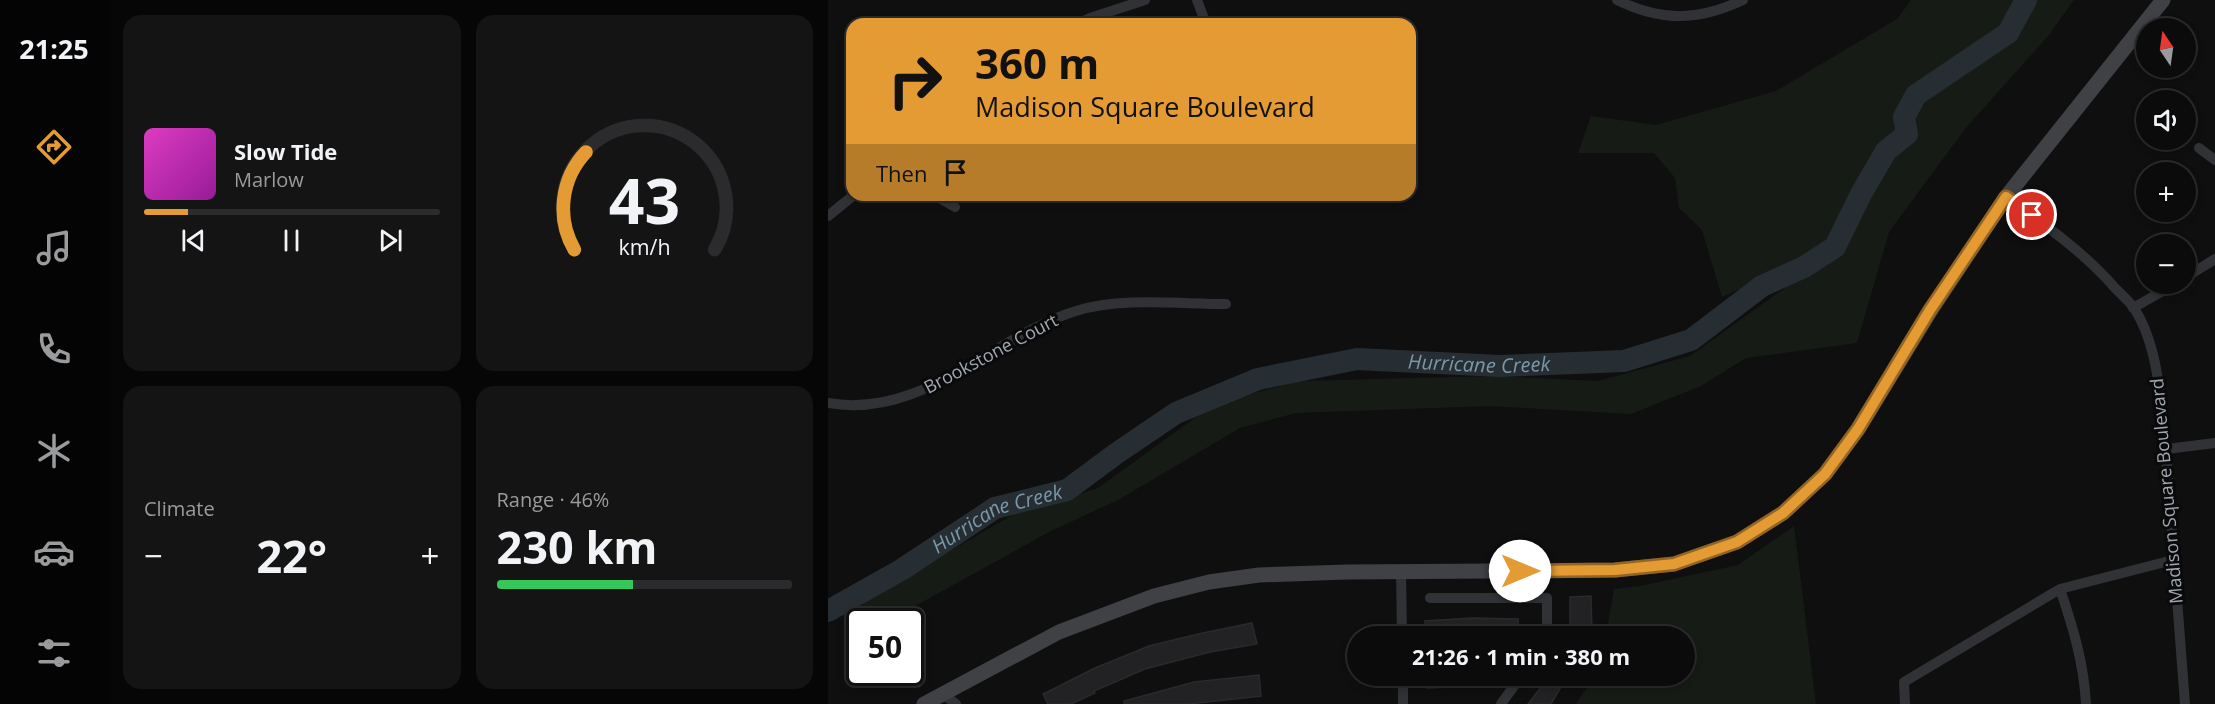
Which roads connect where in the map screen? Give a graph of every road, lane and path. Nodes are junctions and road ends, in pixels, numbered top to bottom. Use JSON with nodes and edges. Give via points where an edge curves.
{"nodes":[{"id":1,"x":1146,"y":0,"type":"edge"},
{"id":2,"x":1197,"y":0,"type":"edge"},
{"id":3,"x":1617,"y":0,"type":"edge"},
{"id":4,"x":1743,"y":0,"type":"edge"},
{"id":5,"x":2163,"y":0,"type":"edge"},
{"id":6,"x":1090,"y":18,"type":"edge"},
{"id":7,"x":1204,"y":18,"type":"edge"},
{"id":8,"x":2199,"y":148,"type":"dead end"},
{"id":9,"x":2215,"y":160,"type":"edge"},
{"id":10,"x":2006,"y":197,"type":"junction"},
{"id":11,"x":847,"y":201,"type":"edge"},
{"id":12,"x":944,"y":201,"type":"edge"},
{"id":13,"x":955,"y":207,"type":"dead end"},
{"id":14,"x":828,"y":216,"type":"edge"},
{"id":15,"x":2215,"y":260,"type":"edge"},
{"id":16,"x":2196,"y":271,"type":"edge"},
{"id":17,"x":2158,"y":294,"type":"edge"},
{"id":18,"x":1226,"y":304,"type":"dead end"},
{"id":19,"x":2133,"y":308,"type":"junction"},
{"id":20,"x":828,"y":403,"type":"edge"},
{"id":21,"x":2215,"y":442,"type":"edge"},
{"id":22,"x":2167,"y":449,"type":"junction"},
{"id":23,"x":2173,"y":560,"type":"junction"},
{"id":24,"x":1401,"y":572,"type":"junction"},
{"id":25,"x":2060,"y":589,"type":"junction"},
{"id":26,"x":1430,"y":598,"type":"dead end"},
{"id":27,"x":1402,"y":626,"type":"edge"},
{"id":28,"x":1546,"y":626,"type":"edge"},
{"id":29,"x":1402,"y":686,"type":"edge"},
{"id":30,"x":1514,"y":686,"type":"edge"},
{"id":31,"x":943,"y":694,"type":"junction"},
{"id":32,"x":924,"y":704,"type":"edge"},
{"id":33,"x":956,"y":704,"type":"edge"},
{"id":34,"x":1403,"y":704,"type":"edge"},
{"id":35,"x":1501,"y":704,"type":"edge"},
{"id":36,"x":1905,"y":704,"type":"edge"},
{"id":37,"x":2086,"y":704,"type":"edge"},
{"id":38,"x":2185,"y":704,"type":"edge"}],
"edges":[{"from":1,"to":6,"type":"street"},
{"from":2,"to":7,"type":"street"},
{"from":3,"to":4,"type":"street","via":[[1652,14],[1674,16],[1721,10]]},
{"from":5,"to":10,"type":"main road"},
{"from":8,"to":9,"type":"street"},
{"from":10,"to":19,"type":"street","name":"Madison Square Boulevard","via":[[2098,268]]},
{"from":10,"to":24,"type":"main road","via":[[1930,310],[1858,429],[1825,474],[1783,513],[1727,546],[1674,564],[1615,570]]},
{"from":11,"to":14,"type":"street"},
{"from":12,"to":13,"type":"street"},
{"from":15,"to":16,"type":"street"},
{"from":17,"to":19,"type":"street"},
{"from":18,"to":20,"type":"street","name":"Brookstone Court","via":[[1118,304],[1076,311],[912,395],[886,403]]},
{"from":19,"to":22,"type":"street","name":"Madison Square Boulevard","via":[[2157,369]]},
{"from":21,"to":22,"type":"street"},
{"from":22,"to":23,"type":"street","name":"Madison Square Boulevard"},
{"from":23,"to":25,"type":"street"},
{"from":23,"to":38,"type":"street","name":"Madison Square Boulevard"},
{"from":24,"to":27,"type":"street"},
{"from":24,"to":31,"type":"main road","via":[[1259,575],[1154,596],[1059,632]]},
{"from":25,"to":36,"type":"street","via":[[1904,682]]},
{"from":25,"to":37,"type":"street","via":[[2076,635]]},
{"from":26,"to":28,"type":"street","via":[[1547,598]]},
{"from":29,"to":34,"type":"street"},
{"from":30,"to":35,"type":"street"},
{"from":31,"to":32,"type":"main road"},
{"from":31,"to":33,"type":"street"}]}
